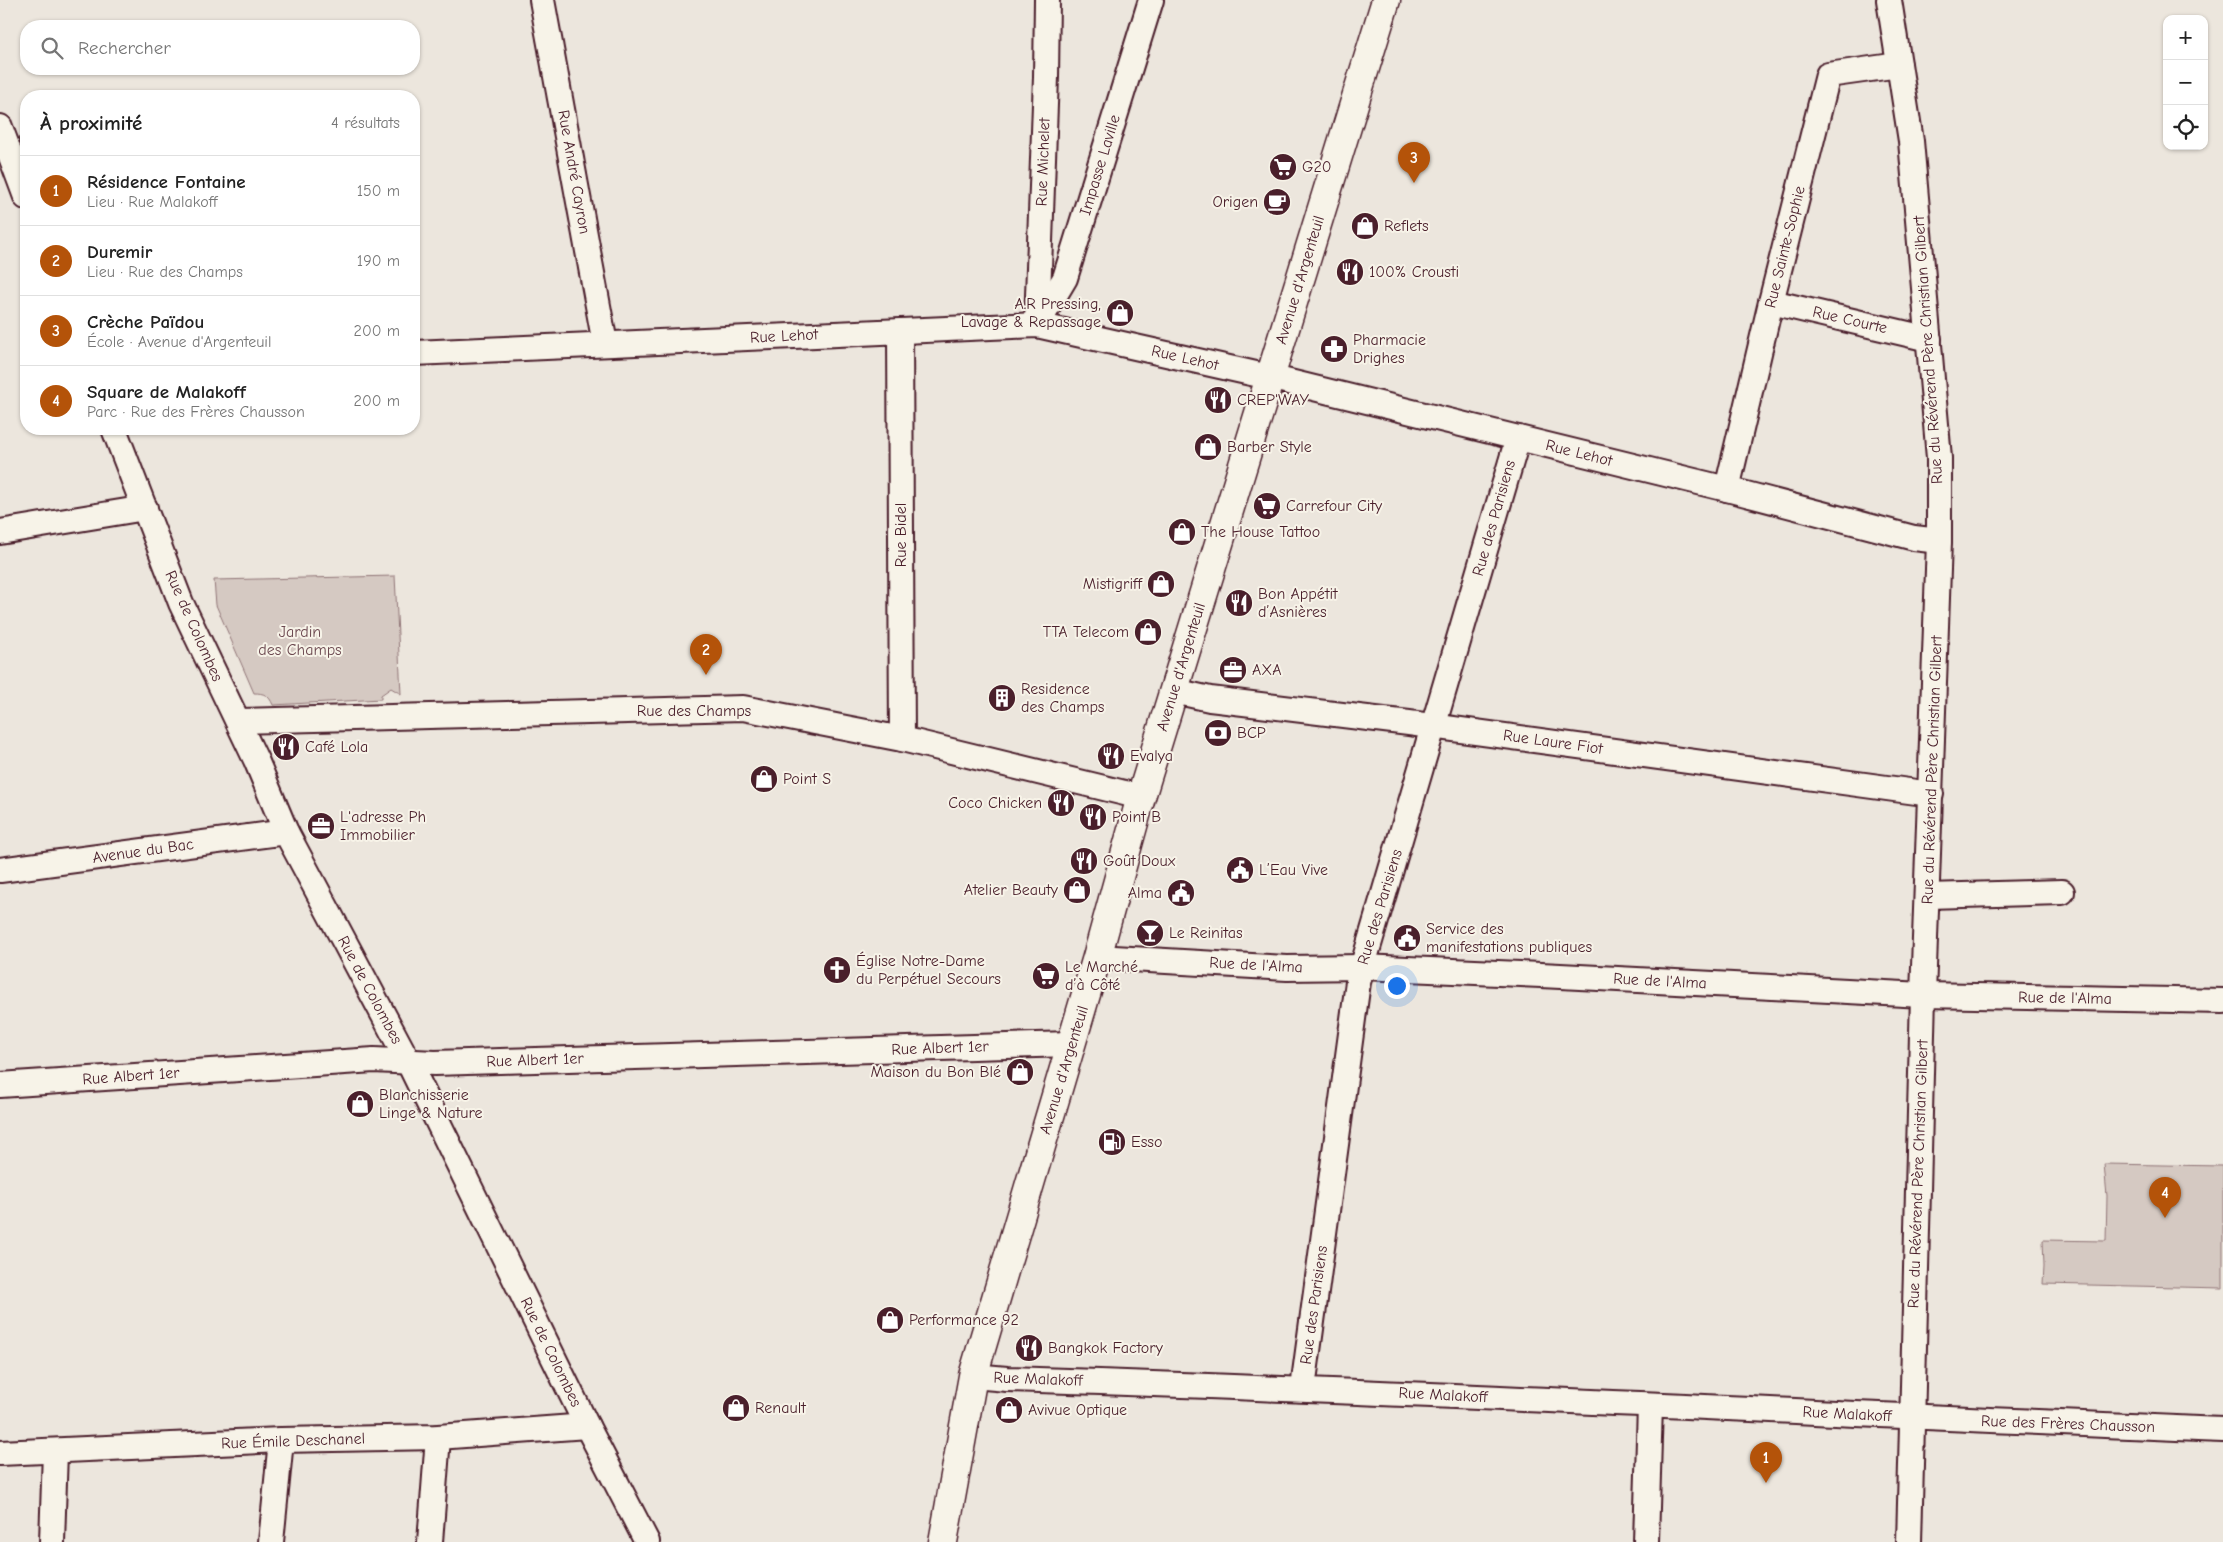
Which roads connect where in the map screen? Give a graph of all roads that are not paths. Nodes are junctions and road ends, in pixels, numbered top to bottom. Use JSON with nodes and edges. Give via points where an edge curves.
{"nodes":[{"id":1,"x":542,"y":0,"type":"edge"},
{"id":2,"x":1047,"y":0,"type":"edge"},
{"id":3,"x":1151,"y":0,"type":"edge"},
{"id":4,"x":1386,"y":0,"type":"edge"},
{"id":5,"x":1889,"y":0,"type":"edge"},
{"id":6,"x":1899,"y":65,"type":"junction"},
{"id":7,"x":0,"y":127,"type":"edge"},
{"id":8,"x":20,"y":181,"type":"edge"},
{"id":9,"x":1771,"y":302,"type":"junction"},
{"id":10,"x":1037,"y":325,"type":"junction"},
{"id":11,"x":900,"y":330,"type":"junction"},
{"id":12,"x":1929,"y":339,"type":"junction"},
{"id":13,"x":605,"y":344,"type":"junction"},
{"id":14,"x":420,"y":353,"type":"edge"},
{"id":15,"x":1269,"y":377,"type":"junction"},
{"id":16,"x":116,"y":435,"type":"edge"},
{"id":17,"x":1518,"y":438,"type":"junction"},
{"id":18,"x":1727,"y":489,"type":"junction"},
{"id":19,"x":145,"y":508,"type":"junction"},
{"id":20,"x":0,"y":532,"type":"edge"},
{"id":21,"x":1939,"y":541,"type":"junction"},
{"id":22,"x":1174,"y":691,"type":"junction"},
{"id":23,"x":238,"y":721,"type":"junction"},
{"id":24,"x":1434,"y":726,"type":"junction"},
{"id":25,"x":902,"y":739,"type":"junction"},
{"id":26,"x":1931,"y":794,"type":"junction"},
{"id":27,"x":1141,"y":798,"type":"junction"},
{"id":28,"x":286,"y":832,"type":"junction"},
{"id":29,"x":0,"y":870,"type":"edge"},
{"id":30,"x":2062,"y":892,"type":"dead end"},
{"id":31,"x":1928,"y":896,"type":"junction"},
{"id":32,"x":1097,"y":957,"type":"junction"},
{"id":33,"x":1362,"y":967,"type":"junction"},
{"id":34,"x":1924,"y":995,"type":"junction"},
{"id":35,"x":2223,"y":1001,"type":"edge"},
{"id":36,"x":1071,"y":1044,"type":"junction"},
{"id":37,"x":408,"y":1061,"type":"junction"},
{"id":38,"x":0,"y":1085,"type":"edge"},
{"id":39,"x":973,"y":1376,"type":"junction"},
{"id":40,"x":1303,"y":1388,"type":"junction"},
{"id":41,"x":1650,"y":1405,"type":"junction"},
{"id":42,"x":1913,"y":1418,"type":"junction"},
{"id":43,"x":587,"y":1426,"type":"junction"},
{"id":44,"x":2223,"y":1430,"type":"edge"},
{"id":45,"x":438,"y":1436,"type":"junction"},
{"id":46,"x":281,"y":1440,"type":"junction"},
{"id":47,"x":55,"y":1451,"type":"junction"},
{"id":48,"x":0,"y":1453,"type":"edge"},
{"id":49,"x":52,"y":1542,"type":"edge"},
{"id":50,"x":271,"y":1542,"type":"edge"},
{"id":51,"x":430,"y":1542,"type":"edge"},
{"id":52,"x":646,"y":1542,"type":"edge"},
{"id":53,"x":943,"y":1542,"type":"edge"},
{"id":54,"x":1646,"y":1542,"type":"edge"},
{"id":55,"x":1909,"y":1542,"type":"edge"}],
"edges":[{"from":1,"to":13,"type":"street","name":"Rue André Cayron"},
{"from":2,"to":10,"type":"street","name":"Rue Michelet"},
{"from":3,"to":10,"type":"street","name":"Impasse Laville","via":[[1064,278]]},
{"from":4,"to":15,"type":"main road","name":"Avenue d'Argenteuil"},
{"from":5,"to":6,"type":"street","name":"Rue du Révérend Père Christian Gilbert"},
{"from":6,"to":9,"type":"street","name":"Rue Sainte-Sophie","via":[[1828,74]]},
{"from":6,"to":12,"type":"street","name":"Rue du Révérend Père Christian Gilbert","via":[[1910,141]]},
{"from":7,"to":8,"type":"street"},
{"from":9,"to":12,"type":"street","name":"Rue Courte"},
{"from":9,"to":18,"type":"street","name":"Rue Sainte-Sophie"},
{"from":10,"to":11,"type":"street","name":"Rue Lehot"},
{"from":10,"to":15,"type":"street","name":"Rue Lehot"},
{"from":11,"to":13,"type":"street","name":"Rue Lehot"},
{"from":11,"to":25,"type":"street","name":"Rue Bidel"},
{"from":12,"to":21,"type":"street","name":"Rue du Révérend Père Christian Gilbert","via":[[1939,458]]},
{"from":13,"to":14,"type":"street","name":"Rue Lehot"},
{"from":15,"to":17,"type":"street","name":"Rue Lehot"},
{"from":15,"to":22,"type":"main road","name":"Avenue d'Argenteuil"},
{"from":16,"to":19,"type":"street","name":"Rue de Colombes"},
{"from":17,"to":18,"type":"street","name":"Rue Lehot"},
{"from":17,"to":24,"type":"street","name":"Rue des Parisiens"},
{"from":18,"to":21,"type":"street","name":"Rue Lehot","via":[[1914,538]]},
{"from":19,"to":20,"type":"street"},
{"from":19,"to":23,"type":"street","name":"Rue de Colombes","via":[[181,603]]},
{"from":21,"to":26,"type":"street","name":"Rue du Révérend Père Christian Gilbert"},
{"from":22,"to":24,"type":"street","name":"Rue Laure Fiot","via":[[1210,699]]},
{"from":22,"to":27,"type":"main road","name":"Avenue d'Argenteuil"},
{"from":23,"to":25,"type":"street","name":"Rue des Champs","via":[[743,708]]},
{"from":23,"to":28,"type":"street","name":"Rue de Colombes"},
{"from":24,"to":26,"type":"street","name":"Rue Laure Fiot"},
{"from":24,"to":33,"type":"street","name":"Rue des Parisiens"},
{"from":25,"to":27,"type":"street","name":"Rue des Champs"},
{"from":26,"to":31,"type":"street","name":"Rue du Révérend Père Christian Gilbert"},
{"from":27,"to":32,"type":"main road","name":"Avenue d'Argenteuil"},
{"from":28,"to":29,"type":"street","name":"Avenue du Bac"},
{"from":28,"to":37,"type":"street","name":"Rue de Colombes"},
{"from":30,"to":31,"type":"street"},
{"from":31,"to":34,"type":"street","name":"Rue du Révérend Père Christian Gilbert"},
{"from":32,"to":33,"type":"street","name":"Rue de l'Alma","via":[[1287,968]]},
{"from":32,"to":36,"type":"main road","name":"Avenue d'Argenteuil"},
{"from":33,"to":34,"type":"street","name":"Rue de l'Alma"},
{"from":33,"to":40,"type":"street","name":"Rue des Parisiens"},
{"from":34,"to":35,"type":"street","name":"Rue de l'Alma"},
{"from":34,"to":42,"type":"street","name":"Rue du Révérend Père Christian Gilbert"},
{"from":36,"to":37,"type":"street","name":"Rue Albert 1er"},
{"from":36,"to":39,"type":"main road","name":"Avenue d'Argenteuil"},
{"from":37,"to":38,"type":"street","name":"Rue Albert 1er","via":[[374,1060]]},
{"from":37,"to":43,"type":"street","name":"Rue de Colombes"},
{"from":39,"to":40,"type":"street","name":"Rue Malakoff"},
{"from":39,"to":53,"type":"main road","name":"Avenue d'Argenteuil"},
{"from":40,"to":41,"type":"street","name":"Rue Malakoff"},
{"from":41,"to":42,"type":"street","name":"Rue Malakoff"},
{"from":41,"to":54,"type":"street"},
{"from":42,"to":44,"type":"street","name":"Rue des Frères Chausson"},
{"from":42,"to":55,"type":"street","name":"Rue du Révérend Père Christian Gilbert"},
{"from":43,"to":45,"type":"street","name":"Rue Émile Deschanel"},
{"from":43,"to":52,"type":"street","name":"Rue de Colombes"},
{"from":45,"to":46,"type":"street","name":"Rue Émile Deschanel"},
{"from":45,"to":51,"type":"street"},
{"from":46,"to":47,"type":"street","name":"Rue Émile Deschanel"},
{"from":46,"to":50,"type":"street"},
{"from":47,"to":48,"type":"street","name":"Rue Émile Deschanel"},
{"from":47,"to":49,"type":"street"}]}
